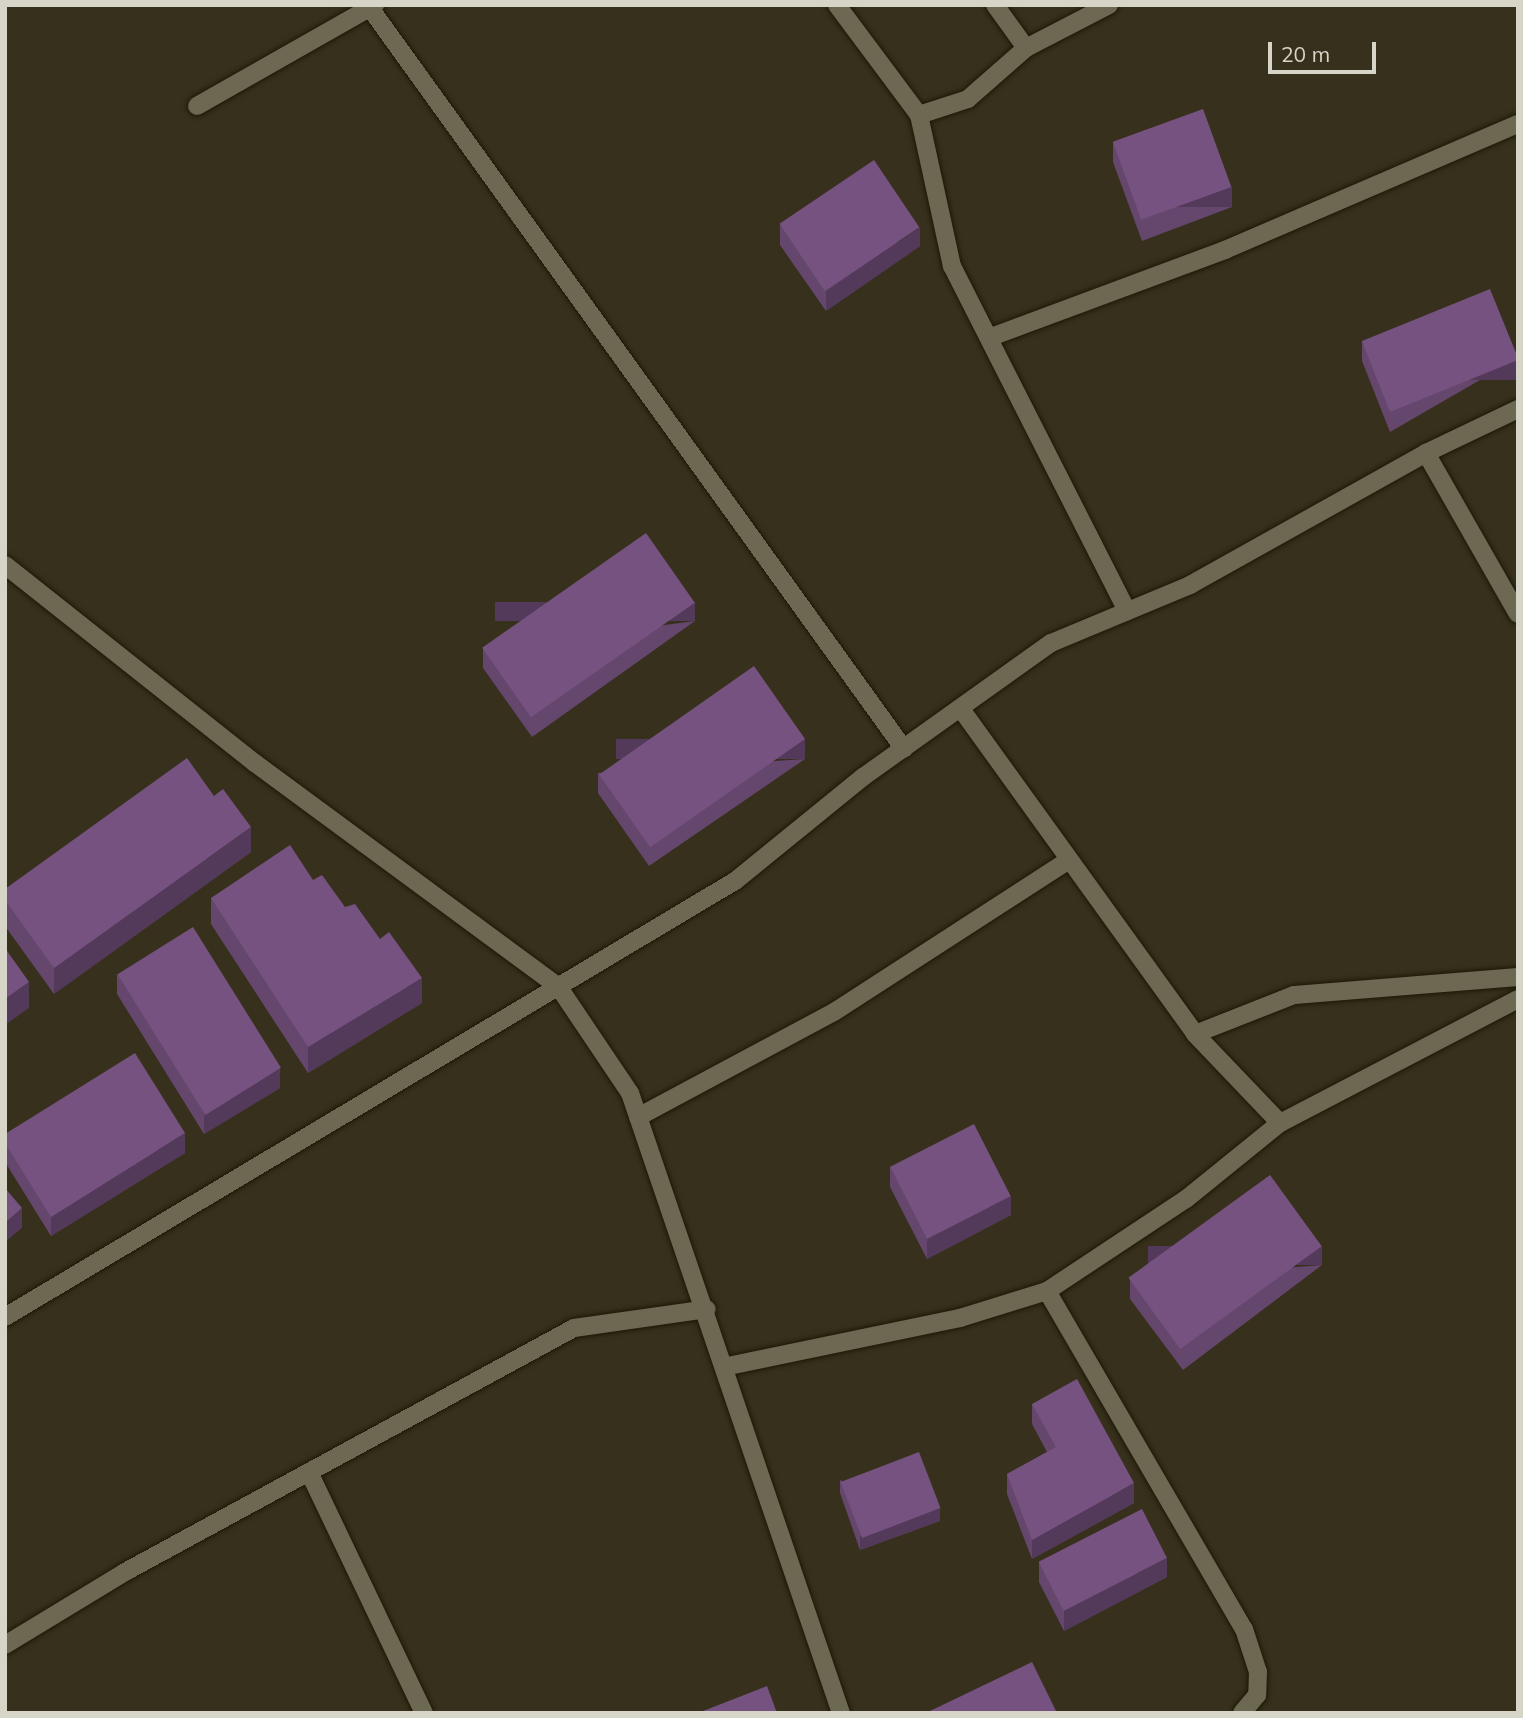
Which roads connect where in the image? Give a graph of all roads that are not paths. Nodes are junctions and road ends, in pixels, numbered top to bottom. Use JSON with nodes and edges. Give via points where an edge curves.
{"nodes":[{"id":1,"x":837,"y":5,"type":"edge"},
{"id":2,"x":995,"y":5,"type":"edge"},
{"id":3,"x":1109,"y":5,"type":"edge"},
{"id":4,"x":372,"y":6,"type":"edge"},
{"id":5,"x":1026,"y":48,"type":"junction"},
{"id":6,"x":198,"y":106,"type":"dead end"},
{"id":7,"x":919,"y":115,"type":"junction"},
{"id":8,"x":1518,"y":124,"type":"edge"},
{"id":9,"x":991,"y":337,"type":"junction"},
{"id":10,"x":1518,"y":409,"type":"edge"},
{"id":11,"x":1426,"y":453,"type":"junction"},
{"id":12,"x":5,"y":565,"type":"edge"},
{"id":13,"x":1127,"y":611,"type":"junction"},
{"id":14,"x":1518,"y":614,"type":"edge"},
{"id":15,"x":961,"y":709,"type":"junction"},
{"id":16,"x":904,"y":750,"type":"junction"},
{"id":17,"x":1069,"y":860,"type":"junction"},
{"id":18,"x":1518,"y":977,"type":"edge"},
{"id":19,"x":558,"y":986,"type":"junction"},
{"id":20,"x":1518,"y":999,"type":"edge"},
{"id":21,"x":1195,"y":1034,"type":"junction"},
{"id":22,"x":638,"y":1117,"type":"junction"},
{"id":23,"x":1280,"y":1123,"type":"junction"},
{"id":24,"x":1047,"y":1291,"type":"junction"},
{"id":25,"x":707,"y":1309,"type":"junction"},
{"id":26,"x":5,"y":1317,"type":"edge"},
{"id":27,"x":728,"y":1366,"type":"junction"},
{"id":28,"x":309,"y":1472,"type":"junction"},
{"id":29,"x":5,"y":1645,"type":"edge"},
{"id":30,"x":424,"y":1713,"type":"edge"},
{"id":31,"x":841,"y":1713,"type":"edge"},
{"id":32,"x":1242,"y":1713,"type":"edge"}],
"edges":[{"from":1,"to":7,"type":"street"},
{"from":2,"to":5,"type":"street"},
{"from":3,"to":5,"type":"street"},
{"from":4,"to":6,"type":"street"},
{"from":4,"to":16,"type":"street"},
{"from":5,"to":7,"type":"street","via":[[968,99]]},
{"from":7,"to":9,"type":"street","via":[[952,266]]},
{"from":8,"to":9,"type":"street","via":[[1225,250]]},
{"from":9,"to":13,"type":"street"},
{"from":10,"to":11,"type":"street"},
{"from":11,"to":13,"type":"street","via":[[1190,584]]},
{"from":11,"to":14,"type":"street"},
{"from":12,"to":19,"type":"street","via":[[255,763]]},
{"from":13,"to":15,"type":"street","via":[[1051,643]]},
{"from":15,"to":16,"type":"street"},
{"from":15,"to":17,"type":"street"},
{"from":16,"to":19,"type":"street","via":[[734,881]]},
{"from":17,"to":21,"type":"street"},
{"from":17,"to":22,"type":"street","via":[[834,1012]]},
{"from":18,"to":21,"type":"street","via":[[1294,995]]},
{"from":19,"to":22,"type":"street","via":[[630,1093]]},
{"from":19,"to":26,"type":"street"},
{"from":20,"to":23,"type":"street"},
{"from":21,"to":23,"type":"street"},
{"from":22,"to":25,"type":"street"},
{"from":23,"to":24,"type":"street","via":[[1186,1199]]},
{"from":24,"to":27,"type":"street","via":[[960,1318]]},
{"from":24,"to":32,"type":"street","via":[[1244,1629],[1258,1672],[1257,1695]]},
{"from":25,"to":27,"type":"street"},
{"from":25,"to":28,"type":"street","via":[[574,1328]]},
{"from":27,"to":31,"type":"street"},
{"from":28,"to":29,"type":"street"},
{"from":28,"to":30,"type":"street"}]}
